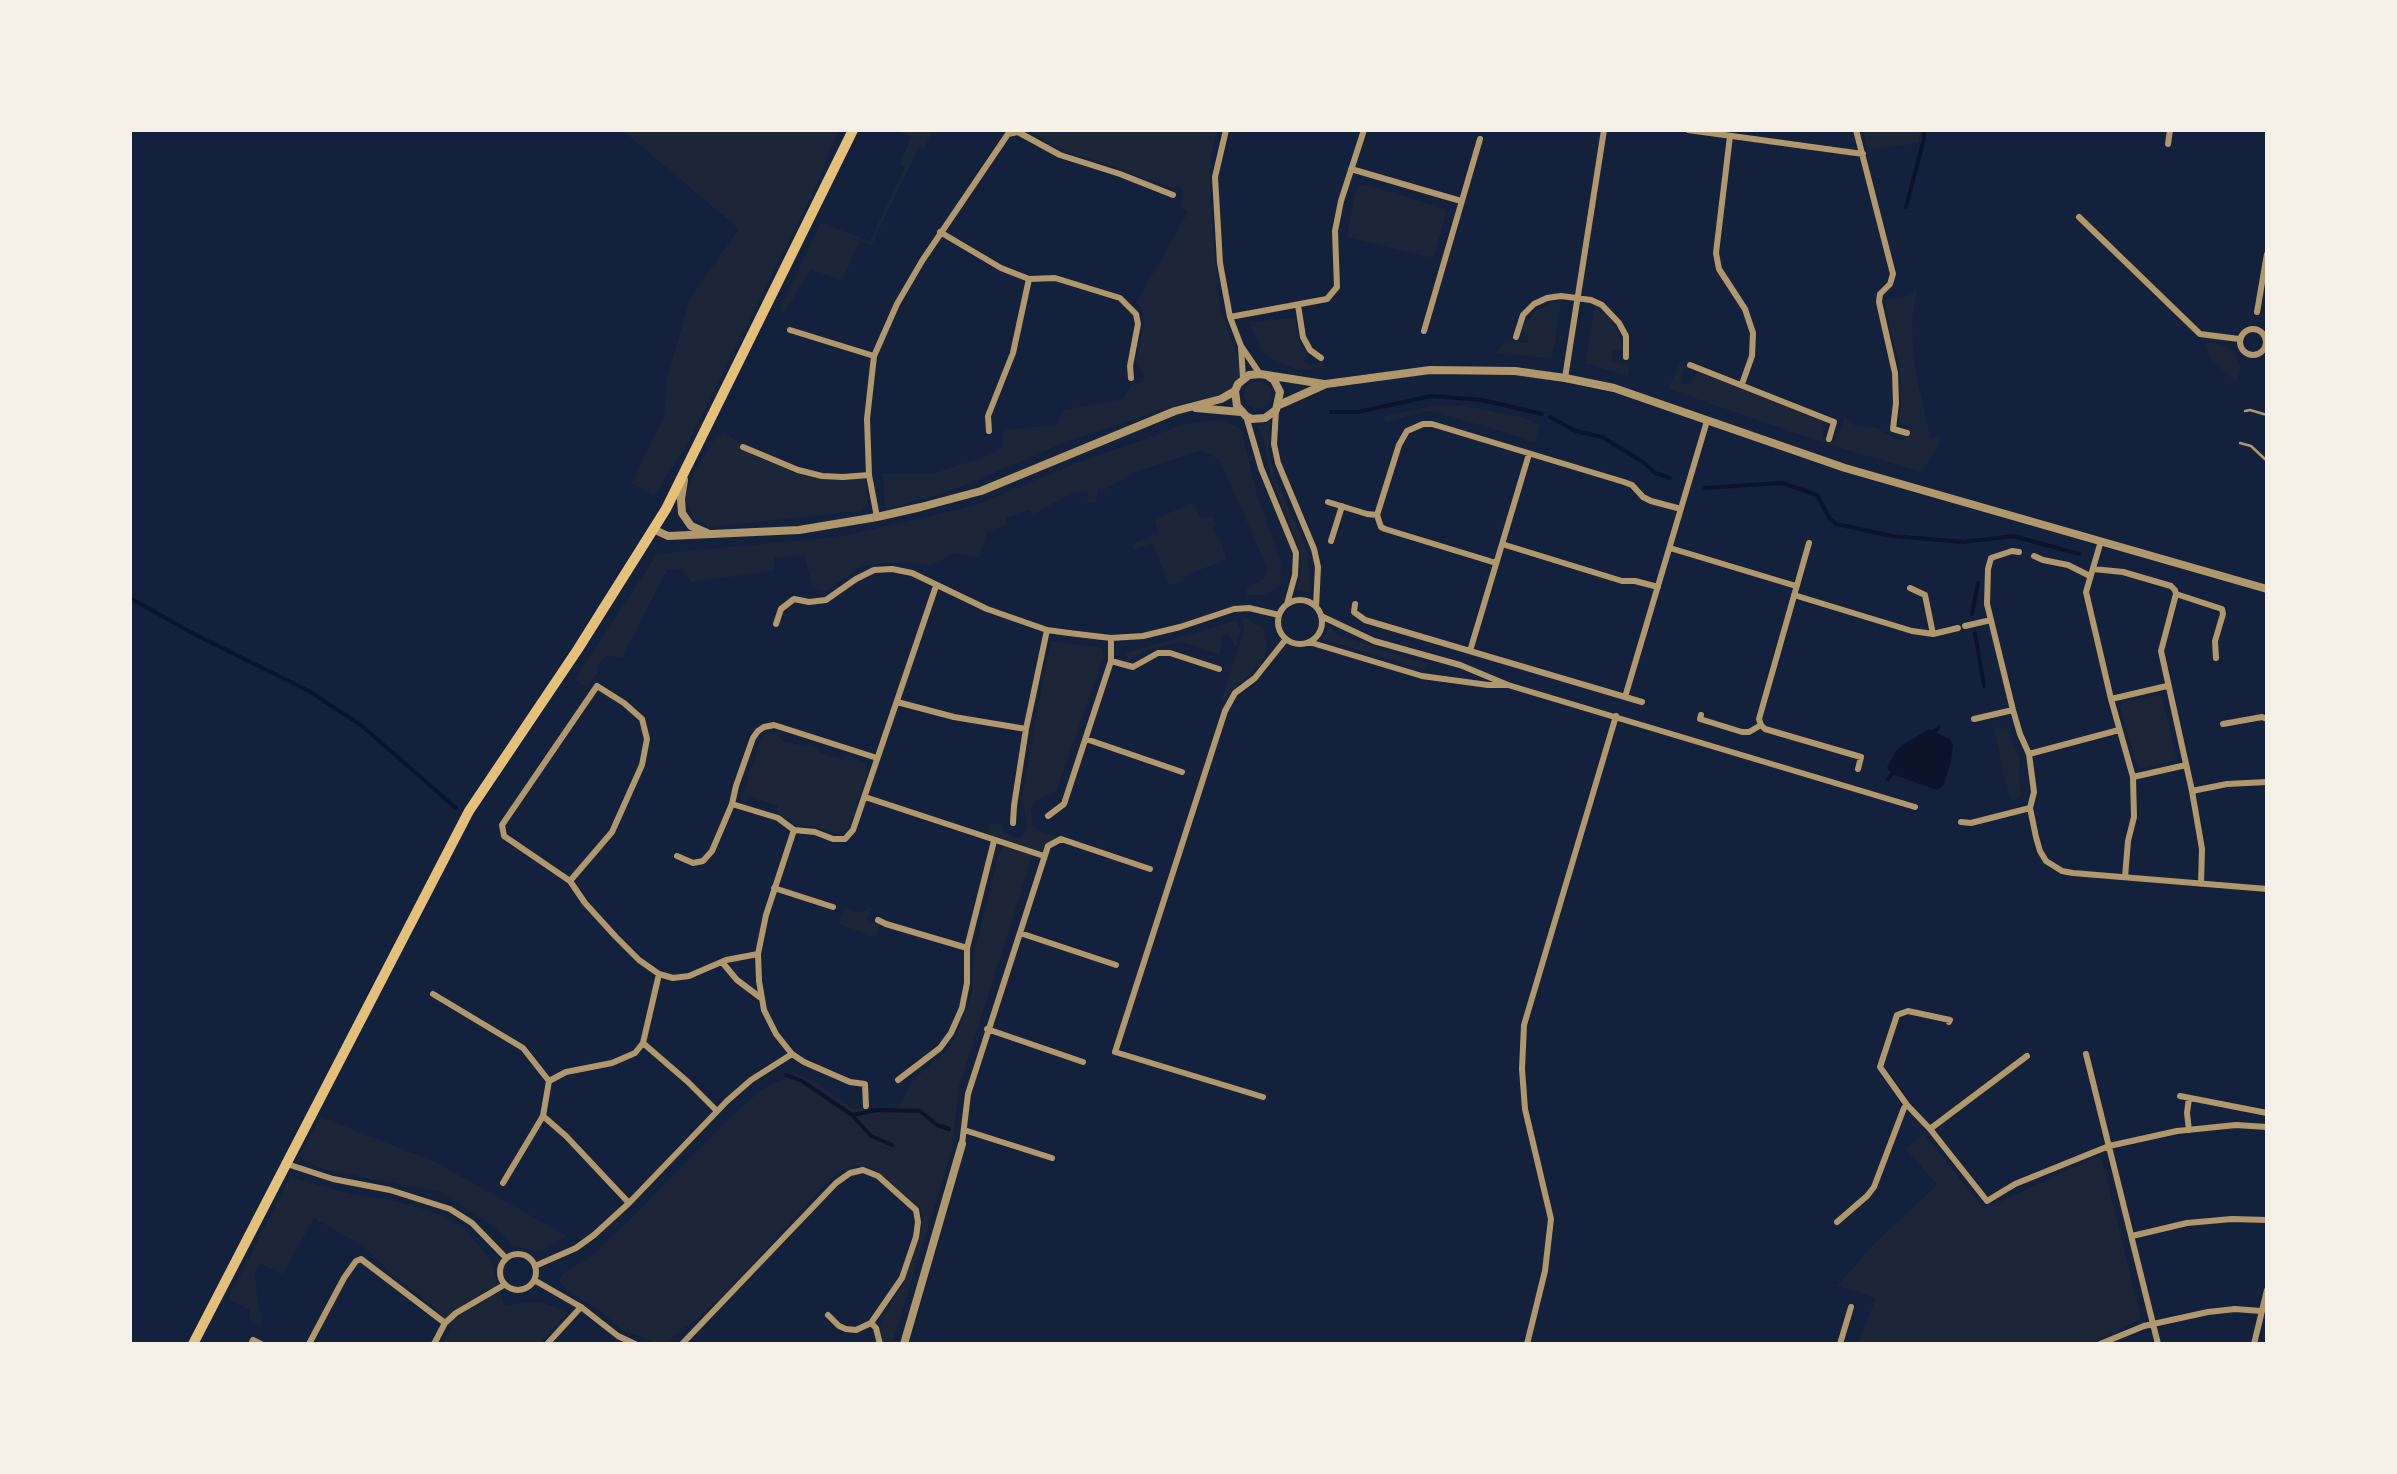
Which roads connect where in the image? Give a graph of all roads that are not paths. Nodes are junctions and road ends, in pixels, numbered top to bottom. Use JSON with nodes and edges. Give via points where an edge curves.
{"nodes":[{"id":1,"x":853,"y":130,"type":"edge"},
{"id":2,"x":1226,"y":130,"type":"edge"},
{"id":3,"x":1364,"y":130,"type":"edge"},
{"id":4,"x":1604,"y":130,"type":"edge"},
{"id":5,"x":1688,"y":130,"type":"edge"},
{"id":6,"x":1856,"y":130,"type":"edge"},
{"id":7,"x":2170,"y":130,"type":"edge"},
{"id":8,"x":1730,"y":136,"type":"junction"},
{"id":9,"x":1480,"y":139,"type":"dead end"},
{"id":10,"x":2168,"y":144,"type":"dead end"},
{"id":11,"x":1863,"y":154,"type":"junction"},
{"id":12,"x":1351,"y":169,"type":"junction"},
{"id":13,"x":1173,"y":195,"type":"dead end"},
{"id":14,"x":1461,"y":201,"type":"junction"},
{"id":15,"x":2078,"y":217,"type":"dead end"},
{"id":16,"x":940,"y":232,"type":"junction"},
{"id":17,"x":2267,"y":254,"type":"edge"},
{"id":18,"x":1029,"y":279,"type":"junction"},
{"id":19,"x":1576,"y":298,"type":"junction"},
{"id":20,"x":1298,"y":306,"type":"junction"},
{"id":21,"x":2257,"y":312,"type":"dead end"},
{"id":22,"x":1230,"y":317,"type":"junction"},
{"id":23,"x":790,"y":330,"type":"dead end"},
{"id":24,"x":1424,"y":331,"type":"dead end"},
{"id":25,"x":1516,"y":337,"type":"dead end"},
{"id":26,"x":2266,"y":337,"type":"edge"},
{"id":27,"x":2240,"y":339,"type":"junction"},
{"id":28,"x":1241,"y":346,"type":"junction"},
{"id":29,"x":2265,"y":351,"type":"edge"},
{"id":30,"x":874,"y":356,"type":"junction"},
{"id":31,"x":1626,"y":357,"type":"dead end"},
{"id":32,"x":1320,"y":358,"type":"dead end"},
{"id":33,"x":1690,"y":364,"type":"dead end"},
{"id":34,"x":1264,"y":375,"type":"junction"},
{"id":35,"x":1131,"y":378,"type":"dead end"},
{"id":36,"x":1243,"y":378,"type":"junction"},
{"id":37,"x":1566,"y":378,"type":"junction"},
{"id":38,"x":1326,"y":384,"type":"junction"},
{"id":39,"x":1742,"y":384,"type":"junction"},
{"id":40,"x":1235,"y":391,"type":"junction"},
{"id":41,"x":1192,"y":407,"type":"junction"},
{"id":42,"x":1277,"y":407,"type":"junction"},
{"id":43,"x":2245,"y":411,"type":"dead end"},
{"id":44,"x":1243,"y":414,"type":"junction"},
{"id":45,"x":2267,"y":415,"type":"edge"},
{"id":46,"x":1707,"y":422,"type":"junction"},
{"id":47,"x":988,"y":431,"type":"dead end"},
{"id":48,"x":1908,"y":433,"type":"dead end"},
{"id":49,"x":1829,"y":438,"type":"dead end"},
{"id":50,"x":2240,"y":443,"type":"dead end"},
{"id":51,"x":743,"y":447,"type":"dead end"},
{"id":52,"x":1528,"y":454,"type":"junction"},
{"id":53,"x":2267,"y":461,"type":"edge"},
{"id":54,"x":688,"y":466,"type":"junction"},
{"id":55,"x":869,"y":475,"type":"junction"},
{"id":56,"x":1328,"y":502,"type":"dead end"},
{"id":57,"x":1342,"y":506,"type":"junction"},
{"id":58,"x":1681,"y":508,"type":"junction"},
{"id":59,"x":1377,"y":514,"type":"junction"},
{"id":60,"x":877,"y":517,"type":"junction"},
{"id":61,"x":653,"y":529,"type":"junction"},
{"id":62,"x":708,"y":534,"type":"junction"},
{"id":63,"x":1331,"y":541,"type":"dead end"},
{"id":64,"x":2101,"y":541,"type":"junction"},
{"id":65,"x":1809,"y":543,"type":"dead end"},
{"id":66,"x":1502,"y":544,"type":"junction"},
{"id":67,"x":1670,"y":548,"type":"junction"},
{"id":68,"x":2019,"y":552,"type":"dead end"},
{"id":69,"x":2034,"y":556,"type":"dead end"},
{"id":70,"x":1496,"y":563,"type":"junction"},
{"id":71,"x":2092,"y":572,"type":"junction"},
{"id":72,"x":936,"y":586,"type":"junction"},
{"id":73,"x":1658,"y":587,"type":"junction"},
{"id":74,"x":1910,"y":588,"type":"dead end"},
{"id":75,"x":2267,"y":588,"type":"edge"},
{"id":76,"x":1795,"y":590,"type":"junction"},
{"id":77,"x":2176,"y":594,"type":"junction"},
{"id":78,"x":1287,"y":604,"type":"junction"},
{"id":79,"x":1355,"y":604,"type":"dead end"},
{"id":80,"x":1316,"y":608,"type":"junction"},
{"id":81,"x":1279,"y":615,"type":"junction"},
{"id":82,"x":1321,"y":616,"type":"junction"},
{"id":83,"x":1991,"y":620,"type":"junction"},
{"id":84,"x":776,"y":624,"type":"dead end"},
{"id":85,"x":1046,"y":630,"type":"junction"},
{"id":86,"x":1933,"y":634,"type":"junction"},
{"id":87,"x":1111,"y":638,"type":"junction"},
{"id":88,"x":1286,"y":639,"type":"junction"},
{"id":89,"x":1310,"y":642,"type":"junction"},
{"id":90,"x":1470,"y":651,"type":"junction"},
{"id":91,"x":2216,"y":658,"type":"dead end"},
{"id":92,"x":1111,"y":661,"type":"junction"},
{"id":93,"x":1219,"y":669,"type":"dead end"},
{"id":94,"x":1508,"y":684,"type":"junction"},
{"id":95,"x":2167,"y":686,"type":"junction"},
{"id":96,"x":1626,"y":697,"type":"junction"},
{"id":97,"x":2111,"y":699,"type":"junction"},
{"id":98,"x":897,"y":702,"type":"junction"},
{"id":99,"x":1642,"y":702,"type":"dead end"},
{"id":100,"x":2013,"y":710,"type":"junction"},
{"id":101,"x":1701,"y":715,"type":"dead end"},
{"id":102,"x":1616,"y":716,"type":"junction"},
{"id":103,"x":1974,"y":719,"type":"dead end"},
{"id":104,"x":2267,"y":719,"type":"edge"},
{"id":105,"x":2223,"y":724,"type":"dead end"},
{"id":106,"x":1761,"y":725,"type":"junction"},
{"id":107,"x":1026,"y":729,"type":"junction"},
{"id":108,"x":2120,"y":730,"type":"junction"},
{"id":109,"x":1086,"y":739,"type":"junction"},
{"id":110,"x":2029,"y":754,"type":"junction"},
{"id":111,"x":877,"y":758,"type":"junction"},
{"id":112,"x":2186,"y":765,"type":"junction"},
{"id":113,"x":1858,"y":770,"type":"dead end"},
{"id":114,"x":1182,"y":772,"type":"dead end"},
{"id":115,"x":2133,"y":777,"type":"junction"},
{"id":116,"x":2267,"y":782,"type":"edge"},
{"id":117,"x":2192,"y":792,"type":"junction"},
{"id":118,"x":865,"y":797,"type":"junction"},
{"id":119,"x":732,"y":804,"type":"junction"},
{"id":120,"x":1914,"y":807,"type":"dead end"},
{"id":121,"x":2030,"y":808,"type":"junction"},
{"id":122,"x":1048,"y":816,"type":"dead end"},
{"id":123,"x":1961,"y":822,"type":"dead end"},
{"id":124,"x":1014,"y":823,"type":"dead end"},
{"id":125,"x":794,"y":830,"type":"junction"},
{"id":126,"x":994,"y":841,"type":"junction"},
{"id":127,"x":677,"y":856,"type":"dead end"},
{"id":128,"x":1044,"y":856,"type":"junction"},
{"id":129,"x":1150,"y":869,"type":"dead end"},
{"id":130,"x":2125,"y":877,"type":"junction"},
{"id":131,"x":570,"y":881,"type":"junction"},
{"id":132,"x":2200,"y":884,"type":"junction"},
{"id":133,"x":774,"y":888,"type":"junction"},
{"id":134,"x":2267,"y":889,"type":"edge"},
{"id":135,"x":833,"y":907,"type":"dead end"},
{"id":136,"x":878,"y":920,"type":"dead end"},
{"id":137,"x":1020,"y":933,"type":"junction"},
{"id":138,"x":967,"y":948,"type":"junction"},
{"id":139,"x":758,"y":954,"type":"junction"},
{"id":140,"x":722,"y":962,"type":"junction"},
{"id":141,"x":1116,"y":965,"type":"dead end"},
{"id":142,"x":659,"y":974,"type":"junction"},
{"id":143,"x":433,"y":994,"type":"dead end"},
{"id":144,"x":762,"y":999,"type":"junction"},
{"id":145,"x":1949,"y":1022,"type":"dead end"},
{"id":146,"x":987,"y":1029,"type":"junction"},
{"id":147,"x":644,"y":1043,"type":"junction"},
{"id":148,"x":792,"y":1054,"type":"junction"},
{"id":149,"x":2086,"y":1054,"type":"dead end"},
{"id":150,"x":2027,"y":1056,"type":"dead end"},
{"id":151,"x":1083,"y":1062,"type":"dead end"},
{"id":152,"x":898,"y":1080,"type":"dead end"},
{"id":153,"x":548,"y":1081,"type":"junction"},
{"id":154,"x":1263,"y":1097,"type":"dead end"},
{"id":155,"x":1907,"y":1105,"type":"junction"},
{"id":156,"x":866,"y":1106,"type":"dead end"},
{"id":157,"x":717,"y":1110,"type":"junction"},
{"id":158,"x":2267,"y":1113,"type":"edge"},
{"id":159,"x":542,"y":1116,"type":"junction"},
{"id":160,"x":2267,"y":1127,"type":"edge"},
{"id":161,"x":1930,"y":1129,"type":"junction"},
{"id":162,"x":964,"y":1130,"type":"junction"},
{"id":163,"x":2189,"y":1130,"type":"junction"},
{"id":164,"x":962,"y":1144,"type":"joint"},
{"id":165,"x":2109,"y":1146,"type":"junction"},
{"id":166,"x":1052,"y":1158,"type":"dead end"},
{"id":167,"x":286,"y":1164,"type":"junction"},
{"id":168,"x":503,"y":1183,"type":"dead end"},
{"id":169,"x":629,"y":1203,"type":"junction"},
{"id":170,"x":2267,"y":1220,"type":"edge"},
{"id":171,"x":1837,"y":1222,"type":"dead end"},
{"id":172,"x":2132,"y":1236,"type":"junction"},
{"id":173,"x":506,"y":1258,"type":"junction"},
{"id":174,"x":535,"y":1266,"type":"junction"},
{"id":175,"x":534,"y":1280,"type":"junction"},
{"id":176,"x":504,"y":1284,"type":"junction"},
{"id":177,"x":2267,"y":1290,"type":"edge"},
{"id":178,"x":581,"y":1306,"type":"junction"},
{"id":179,"x":1851,"y":1307,"type":"dead end"},
{"id":180,"x":2261,"y":1312,"type":"junction"},
{"id":181,"x":828,"y":1315,"type":"dead end"},
{"id":182,"x":445,"y":1323,"type":"junction"},
{"id":183,"x":871,"y":1324,"type":"junction"},
{"id":184,"x":2153,"y":1324,"type":"junction"},
{"id":185,"x":194,"y":1344,"type":"edge"},
{"id":186,"x":251,"y":1344,"type":"edge"},
{"id":187,"x":261,"y":1344,"type":"edge"},
{"id":188,"x":308,"y":1344,"type":"edge"},
{"id":189,"x":434,"y":1344,"type":"edge"},
{"id":190,"x":547,"y":1344,"type":"edge"},
{"id":191,"x":635,"y":1344,"type":"edge"},
{"id":192,"x":682,"y":1344,"type":"edge"},
{"id":193,"x":880,"y":1344,"type":"edge"},
{"id":194,"x":904,"y":1344,"type":"edge"},
{"id":195,"x":1526,"y":1344,"type":"edge"},
{"id":196,"x":1840,"y":1344,"type":"edge"},
{"id":197,"x":2100,"y":1344,"type":"edge"},
{"id":198,"x":2158,"y":1344,"type":"edge"},
{"id":199,"x":2254,"y":1344,"type":"edge"}],
"edges":[{"from":1,"to":54,"type":"main road"},
{"from":2,"to":22,"type":"street","via":[[1215,177]]},
{"from":3,"to":12,"type":"street"},
{"from":4,"to":19,"type":"street"},
{"from":5,"to":8,"type":"street"},
{"from":6,"to":11,"type":"street"},
{"from":7,"to":10,"type":"street"},
{"from":8,"to":11,"type":"street"},
{"from":8,"to":39,"type":"street","via":[[1716,253],[1752,332]]},
{"from":9,"to":14,"type":"street"},
{"from":11,"to":48,"type":"street","via":[[1893,274],[1879,302],[1895,372],[1893,429]]},
{"from":12,"to":14,"type":"street"},
{"from":12,"to":20,"type":"street","via":[[1335,231],[1338,287],[1327,299]]},
{"from":13,"to":16,"type":"street","via":[[1060,155],[1018,132],[1008,134]]},
{"from":14,"to":24,"type":"street"},
{"from":15,"to":27,"type":"street","via":[[2200,334]]},
{"from":16,"to":18,"type":"street"},
{"from":16,"to":30,"type":"street"},
{"from":17,"to":21,"type":"street"},
{"from":18,"to":35,"type":"street","via":[[1074,283],[1130,306],[1138,324]]},
{"from":18,"to":47,"type":"street"},
{"from":19,"to":25,"type":"street","via":[[1554,296],[1534,304]]},
{"from":19,"to":31,"type":"street","via":[[1602,305],[1618,322]]},
{"from":19,"to":37,"type":"street"},
{"from":20,"to":22,"type":"street"},
{"from":20,"to":32,"type":"street","via":[[1302,338]]},
{"from":22,"to":28,"type":"street"},
{"from":23,"to":30,"type":"street"},
{"from":26,"to":27,"type":"street","via":[[2252,328]]},
{"from":26,"to":29,"type":"street"},
{"from":27,"to":29,"type":"street","via":[[2247,354]]},
{"from":28,"to":34,"type":"street"},
{"from":28,"to":36,"type":"street"},
{"from":30,"to":55,"type":"street"},
{"from":33,"to":39,"type":"street"},
{"from":34,"to":36,"type":"street"},
{"from":34,"to":38,"type":"street"},
{"from":34,"to":42,"type":"street","via":[[1278,386]]},
{"from":36,"to":40,"type":"street"},
{"from":37,"to":38,"type":"street","via":[[1448,370]]},
{"from":37,"to":46,"type":"street"},
{"from":38,"to":42,"type":"street"},
{"from":39,"to":49,"type":"street","via":[[1834,422]]},
{"from":40,"to":41,"type":"street"},
{"from":40,"to":44,"type":"street"},
{"from":41,"to":44,"type":"street"},
{"from":41,"to":60,"type":"street","via":[[982,491]]},
{"from":42,"to":44,"type":"street","via":[[1265,418]]},
{"from":42,"to":80,"type":"street","via":[[1274,444],[1314,549]]},
{"from":43,"to":45,"type":"lane"},
{"from":44,"to":78,"type":"street","via":[[1296,553]]},
{"from":46,"to":58,"type":"street"},
{"from":46,"to":64,"type":"street"},
{"from":50,"to":53,"type":"lane"},
{"from":51,"to":55,"type":"street","via":[[822,476]]},
{"from":52,"to":58,"type":"street","via":[[1624,482],[1651,501]]},
{"from":52,"to":59,"type":"street","via":[[1423,424],[1398,445]]},
{"from":52,"to":66,"type":"street"},
{"from":54,"to":61,"type":"main road"},
{"from":54,"to":62,"type":"street","via":[[682,512]]},
{"from":55,"to":60,"type":"street"},
{"from":56,"to":57,"type":"street"},
{"from":57,"to":59,"type":"street"},
{"from":57,"to":63,"type":"street"},
{"from":58,"to":67,"type":"street"},
{"from":59,"to":70,"type":"street","via":[[1385,529]]},
{"from":60,"to":62,"type":"street","via":[[799,530]]},
{"from":61,"to":62,"type":"street","via":[[668,536]]},
{"from":61,"to":167,"type":"main road","via":[[469,811]]},
{"from":64,"to":71,"type":"street"},
{"from":64,"to":75,"type":"street"},
{"from":65,"to":76,"type":"street"},
{"from":66,"to":70,"type":"street"},
{"from":66,"to":73,"type":"street"},
{"from":67,"to":73,"type":"street"},
{"from":67,"to":76,"type":"street"},
{"from":68,"to":83,"type":"street","via":[[1989,563]]},
{"from":69,"to":71,"type":"street"},
{"from":70,"to":90,"type":"street"},
{"from":71,"to":77,"type":"street","via":[[2124,572],[2171,586]]},
{"from":71,"to":97,"type":"street","via":[[2088,606]]},
{"from":72,"to":84,"type":"street","via":[[912,573],[874,570],[826,600],[794,598]]},
{"from":72,"to":85,"type":"street"},
{"from":72,"to":98,"type":"street"},
{"from":73,"to":96,"type":"street"},
{"from":74,"to":86,"type":"street","via":[[1925,595]]},
{"from":76,"to":86,"type":"street"},
{"from":76,"to":106,"type":"street"},
{"from":77,"to":91,"type":"street","via":[[2222,609]]},
{"from":77,"to":95,"type":"street","via":[[2160,651]]},
{"from":78,"to":80,"type":"street","via":[[1299,600]]},
{"from":78,"to":81,"type":"street"},
{"from":79,"to":90,"type":"street","via":[[1354,612],[1366,620]]},
{"from":80,"to":82,"type":"street"},
{"from":81,"to":87,"type":"street","via":[[1234,609],[1180,628]]},
{"from":81,"to":88,"type":"street"},
{"from":82,"to":89,"type":"street"},
{"from":82,"to":94,"type":"street","via":[[1374,641]]},
{"from":83,"to":86,"type":"street"},
{"from":83,"to":100,"type":"street"},
{"from":85,"to":87,"type":"street"},
{"from":85,"to":107,"type":"street"},
{"from":87,"to":92,"type":"street"},
{"from":88,"to":89,"type":"street"},
{"from":88,"to":154,"type":"street","via":[[1225,711],[1115,1052]]},
{"from":89,"to":94,"type":"street","via":[[1422,676]]},
{"from":90,"to":96,"type":"street"},
{"from":92,"to":93,"type":"street","via":[[1133,667],[1170,652]]},
{"from":92,"to":109,"type":"street"},
{"from":94,"to":102,"type":"street"},
{"from":95,"to":97,"type":"street"},
{"from":95,"to":112,"type":"street"},
{"from":96,"to":99,"type":"street"},
{"from":97,"to":108,"type":"street"},
{"from":98,"to":107,"type":"street"},
{"from":98,"to":111,"type":"street"},
{"from":100,"to":103,"type":"street"},
{"from":100,"to":110,"type":"street"},
{"from":101,"to":106,"type":"street","via":[[1742,732]]},
{"from":102,"to":120,"type":"street"},
{"from":102,"to":195,"type":"street","via":[[1524,1024],[1525,1110],[1551,1219]]},
{"from":104,"to":105,"type":"street"},
{"from":106,"to":113,"type":"street","via":[[1861,757]]},
{"from":107,"to":124,"type":"street"},
{"from":108,"to":110,"type":"street"},
{"from":108,"to":115,"type":"street"},
{"from":109,"to":114,"type":"street"},
{"from":109,"to":122,"type":"street","via":[[1064,804]]},
{"from":110,"to":121,"type":"street"},
{"from":111,"to":118,"type":"street"},
{"from":111,"to":119,"type":"street","via":[[764,727],[753,738]]},
{"from":112,"to":115,"type":"street"},
{"from":112,"to":117,"type":"street"},
{"from":115,"to":130,"type":"street"},
{"from":116,"to":117,"type":"street"},
{"from":117,"to":132,"type":"street","via":[[2202,849]]},
{"from":118,"to":125,"type":"street","via":[[846,838]]},
{"from":118,"to":126,"type":"street"},
{"from":119,"to":125,"type":"street"},
{"from":119,"to":127,"type":"street","via":[[703,861]]},
{"from":121,"to":123,"type":"street"},
{"from":121,"to":130,"type":"street","via":[[2040,852],[2053,866]]},
{"from":125,"to":133,"type":"street"},
{"from":126,"to":128,"type":"street"},
{"from":126,"to":138,"type":"street"},
{"from":128,"to":129,"type":"street","via":[[1060,840]]},
{"from":128,"to":137,"type":"street"},
{"from":130,"to":132,"type":"street"},
{"from":131,"to":131,"type":"street","via":[[504,836],[502,825],[597,686],[642,719],[647,739],[612,832]]},
{"from":131,"to":142,"type":"street","via":[[616,938]]},
{"from":132,"to":134,"type":"street"},
{"from":133,"to":135,"type":"street"},
{"from":133,"to":139,"type":"street"},
{"from":136,"to":138,"type":"street"},
{"from":137,"to":141,"type":"street"},
{"from":137,"to":146,"type":"street"},
{"from":138,"to":152,"type":"street","via":[[967,983],[951,1033]]},
{"from":139,"to":140,"type":"street"},
{"from":139,"to":144,"type":"street"},
{"from":140,"to":142,"type":"street","via":[[689,976]]},
{"from":140,"to":144,"type":"street"},
{"from":142,"to":147,"type":"street"},
{"from":143,"to":153,"type":"street","via":[[523,1048]]},
{"from":144,"to":148,"type":"street"},
{"from":145,"to":155,"type":"street","via":[[1908,1011],[1894,1020],[1880,1067]]},
{"from":146,"to":151,"type":"street"},
{"from":146,"to":162,"type":"street"},
{"from":147,"to":153,"type":"street","via":[[612,1063]]},
{"from":147,"to":157,"type":"street"},
{"from":148,"to":156,"type":"street","via":[[865,1084]]},
{"from":148,"to":157,"type":"street"},
{"from":149,"to":165,"type":"street"},
{"from":150,"to":161,"type":"street"},
{"from":153,"to":159,"type":"street"},
{"from":155,"to":161,"type":"street"},
{"from":155,"to":171,"type":"street","via":[[1874,1187]]},
{"from":157,"to":169,"type":"street"},
{"from":158,"to":163,"type":"street","via":[[2185,1097]]},
{"from":159,"to":168,"type":"street"},
{"from":159,"to":169,"type":"street"},
{"from":160,"to":163,"type":"street"},
{"from":161,"to":165,"type":"street","via":[[1988,1200]]},
{"from":162,"to":164,"type":"street"},
{"from":162,"to":166,"type":"street"},
{"from":163,"to":165,"type":"street"},
{"from":164,"to":194,"type":"street"},
{"from":165,"to":172,"type":"street"},
{"from":167,"to":173,"type":"street","via":[[450,1209]]},
{"from":167,"to":185,"type":"main road"},
{"from":169,"to":174,"type":"street","via":[[576,1248]]},
{"from":170,"to":172,"type":"street","via":[[2187,1224]]},
{"from":172,"to":184,"type":"street"},
{"from":173,"to":174,"type":"street","via":[[522,1254]]},
{"from":173,"to":176,"type":"street","via":[[499,1274]]},
{"from":174,"to":175,"type":"street"},
{"from":175,"to":176,"type":"street","via":[[520,1291]]},
{"from":175,"to":178,"type":"street"},
{"from":176,"to":182,"type":"street"},
{"from":177,"to":180,"type":"street"},
{"from":178,"to":190,"type":"street"},
{"from":178,"to":191,"type":"street"},
{"from":179,"to":196,"type":"street"},
{"from":180,"to":184,"type":"street","via":[[2208,1312]]},
{"from":180,"to":199,"type":"street"},
{"from":181,"to":183,"type":"street","via":[[846,1329]]},
{"from":182,"to":188,"type":"street","via":[[361,1259]]},
{"from":182,"to":189,"type":"street"},
{"from":183,"to":192,"type":"street","via":[[902,1278],[918,1222],[916,1210],[863,1170],[836,1183]]},
{"from":183,"to":193,"type":"street"},
{"from":184,"to":197,"type":"street"},
{"from":184,"to":198,"type":"street"},
{"from":186,"to":187,"type":"street"}]}
